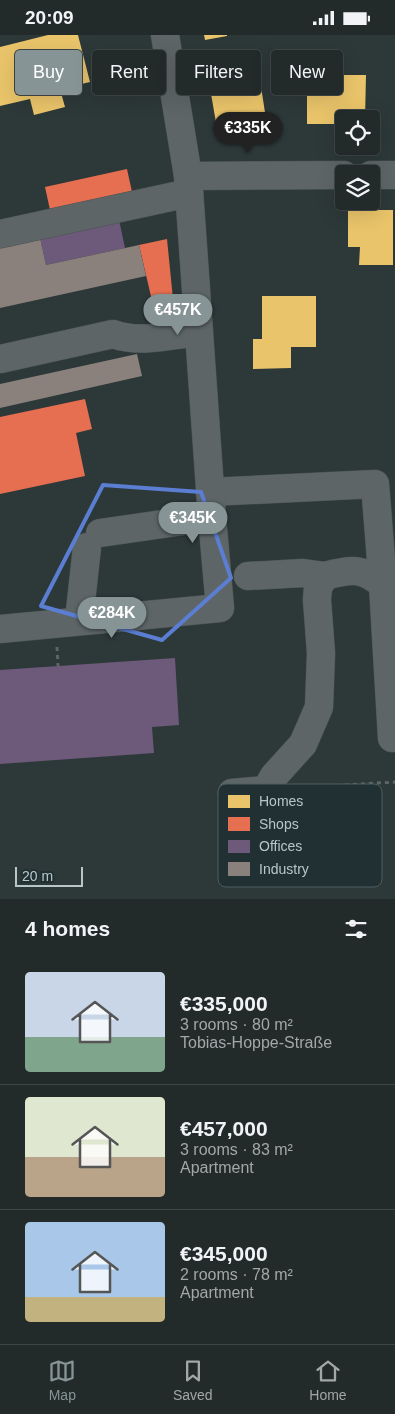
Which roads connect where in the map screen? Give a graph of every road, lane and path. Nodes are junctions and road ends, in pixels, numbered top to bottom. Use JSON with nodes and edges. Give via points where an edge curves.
{"nodes":[{"id":1,"x":165,"y":35,"type":"edge"},
{"id":2,"x":380,"y":175,"type":"edge"},
{"id":3,"x":395,"y":175,"type":"edge"},
{"id":4,"x":335,"y":176,"type":"edge"},
{"id":5,"x":189,"y":184,"type":"junction"},
{"id":6,"x":0,"y":234,"type":"edge"},
{"id":7,"x":199,"y":332,"type":"junction"},
{"id":8,"x":0,"y":359,"type":"edge"},
{"id":9,"x":211,"y":504,"type":"junction"},
{"id":10,"x":248,"y":576,"type":"dead end"},
{"id":11,"x":325,"y":576,"type":"junction"},
{"id":12,"x":383,"y":585,"type":"junction"},
{"id":13,"x":79,"y":620,"type":"junction"},
{"id":14,"x":0,"y":629,"type":"edge"},
{"id":15,"x":392,"y":738,"type":"dead end"},
{"id":16,"x":395,"y":782,"type":"edge"},
{"id":17,"x":270,"y":784,"type":"edge"},
{"id":18,"x":366,"y":784,"type":"edge"}],
"edges":[{"from":1,"to":5,"type":"street"},
{"from":2,"to":3,"type":"street"},
{"from":4,"to":5,"type":"street"},
{"from":5,"to":6,"type":"street"},
{"from":5,"to":7,"type":"street"},
{"from":7,"to":8,"type":"street","via":[[139,339],[125,339],[113,334]]},
{"from":7,"to":9,"type":"street"},
{"from":9,"to":12,"type":"street","via":[[375,484]]},
{"from":9,"to":13,"type":"street","via":[[94,540]]},
{"from":9,"to":13,"type":"street","via":[[220,607]]},
{"from":10,"to":11,"type":"street","via":[[304,573]]},
{"from":11,"to":12,"type":"street","via":[[356,570],[373,575]]},
{"from":11,"to":17,"type":"street","via":[[318,587],[317,600],[321,653],[319,707],[303,744]]},
{"from":12,"to":15,"type":"street"},
{"from":13,"to":14,"type":"street"},
{"from":16,"to":18,"type":"path"}]}
